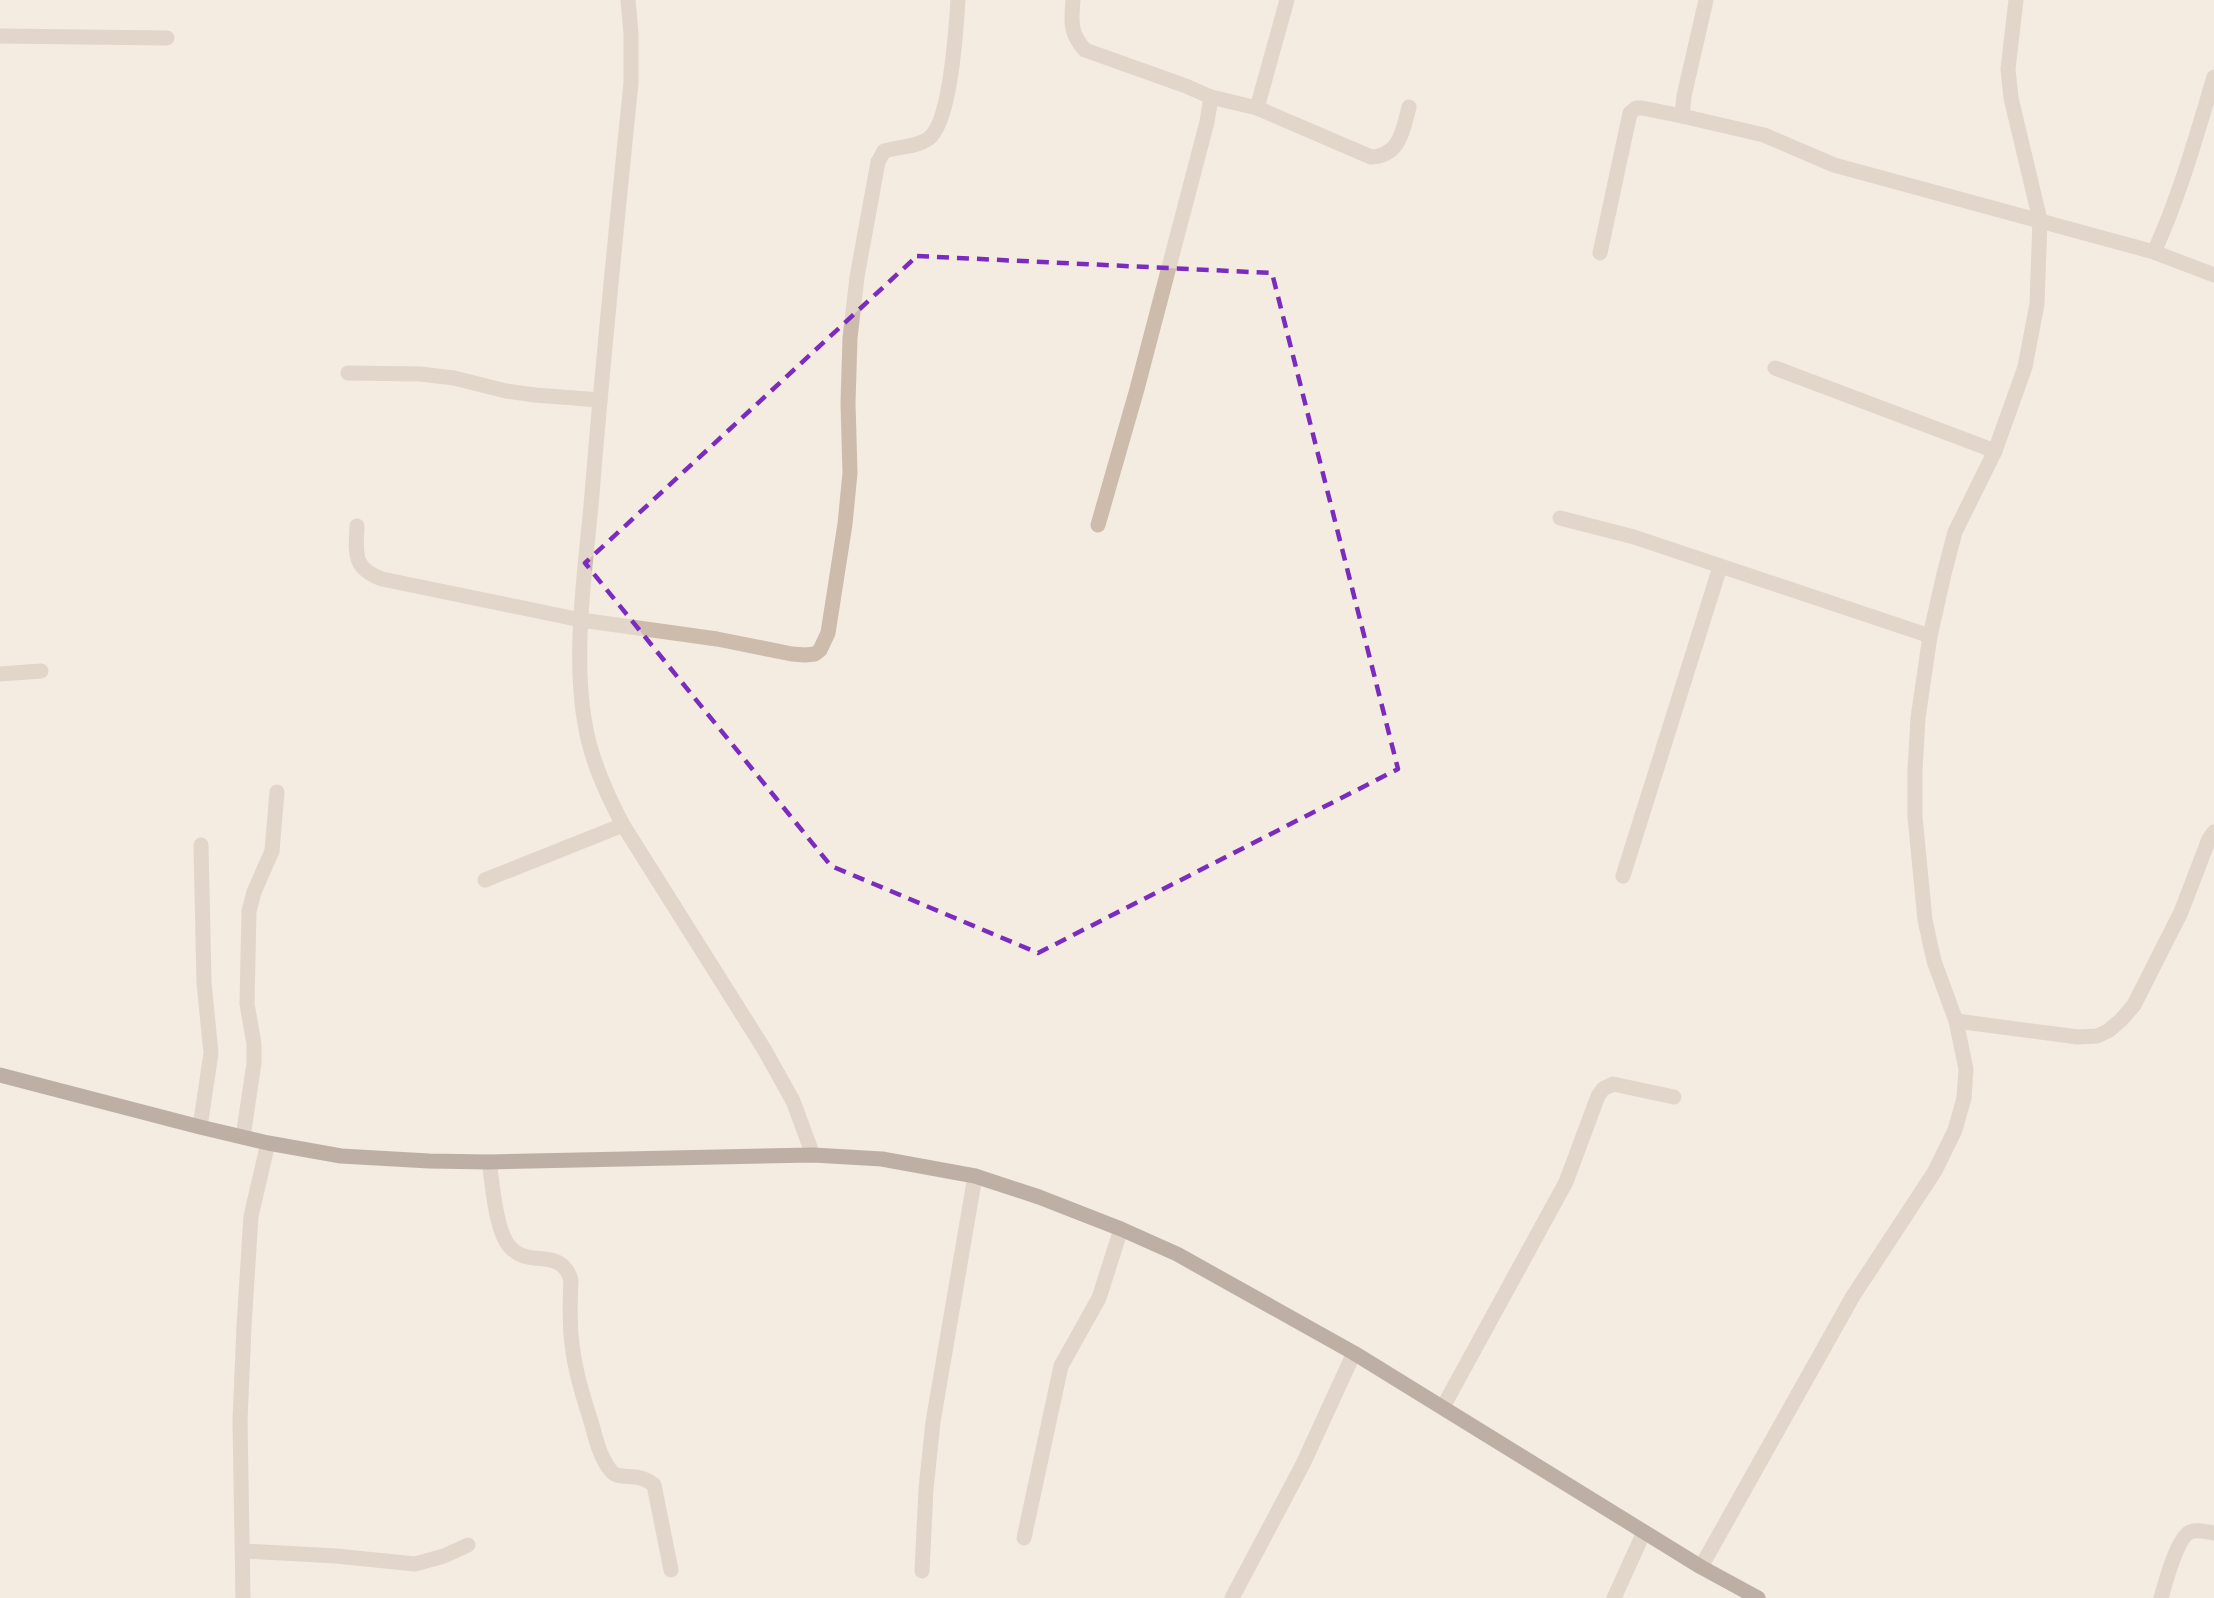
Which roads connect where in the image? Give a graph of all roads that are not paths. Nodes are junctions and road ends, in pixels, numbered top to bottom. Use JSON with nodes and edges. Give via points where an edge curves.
{"nodes":[{"id":1,"x":628,"y":0,"type":"edge"},
{"id":2,"x":958,"y":0,"type":"edge"},
{"id":3,"x":1073,"y":0,"type":"edge"},
{"id":4,"x":1287,"y":0,"type":"edge"},
{"id":5,"x":1706,"y":0,"type":"edge"},
{"id":6,"x":2016,"y":0,"type":"edge"},
{"id":7,"x":0,"y":36,"type":"edge"},
{"id":8,"x":167,"y":38,"type":"dead end"},
{"id":9,"x":2214,"y":77,"type":"edge"},
{"id":10,"x":1211,"y":98,"type":"junction"},
{"id":11,"x":1409,"y":107,"type":"dead end"},
{"id":12,"x":1257,"y":108,"type":"junction"},
{"id":13,"x":1682,"y":116,"type":"junction"},
{"id":14,"x":2040,"y":220,"type":"junction"},
{"id":15,"x":2154,"y":252,"type":"junction"},
{"id":16,"x":1600,"y":253,"type":"dead end"},
{"id":17,"x":2214,"y":275,"type":"edge"},
{"id":18,"x":1775,"y":368,"type":"dead end"},
{"id":19,"x":348,"y":373,"type":"dead end"},
{"id":20,"x":600,"y":400,"type":"junction"},
{"id":21,"x":1995,"y":451,"type":"junction"},
{"id":22,"x":1560,"y":518,"type":"dead end"},
{"id":23,"x":1098,"y":525,"type":"dead end"},
{"id":24,"x":357,"y":526,"type":"dead end"},
{"id":25,"x":1720,"y":567,"type":"junction"},
{"id":26,"x":581,"y":620,"type":"junction"},
{"id":27,"x":1930,"y":636,"type":"junction"},
{"id":28,"x":41,"y":671,"type":"dead end"},
{"id":29,"x":0,"y":674,"type":"edge"},
{"id":30,"x":277,"y":792,"type":"dead end"},
{"id":31,"x":623,"y":825,"type":"junction"},
{"id":32,"x":2214,"y":832,"type":"edge"},
{"id":33,"x":201,"y":845,"type":"dead end"},
{"id":34,"x":1623,"y":876,"type":"dead end"},
{"id":35,"x":485,"y":880,"type":"dead end"},
{"id":36,"x":1956,"y":1021,"type":"junction"},
{"id":37,"x":0,"y":1074,"type":"edge"},
{"id":38,"x":1674,"y":1097,"type":"dead end"},
{"id":39,"x":200,"y":1127,"type":"junction"},
{"id":40,"x":243,"y":1137,"type":"junction"},
{"id":41,"x":268,"y":1143,"type":"junction"},
{"id":42,"x":813,"y":1155,"type":"junction"},
{"id":43,"x":489,"y":1162,"type":"junction"},
{"id":44,"x":975,"y":1176,"type":"junction"},
{"id":45,"x":1120,"y":1229,"type":"junction"},
{"id":46,"x":1354,"y":1353,"type":"junction"},
{"id":47,"x":1443,"y":1407,"type":"junction"},
{"id":48,"x":1644,"y":1532,"type":"junction"},
{"id":49,"x":2214,"y":1533,"type":"edge"},
{"id":50,"x":1024,"y":1538,"type":"dead end"},
{"id":51,"x":468,"y":1545,"type":"dead end"},
{"id":52,"x":243,"y":1551,"type":"junction"},
{"id":53,"x":1701,"y":1567,"type":"junction"},
{"id":54,"x":671,"y":1570,"type":"dead end"},
{"id":55,"x":922,"y":1571,"type":"dead end"},
{"id":56,"x":243,"y":1598,"type":"edge"},
{"id":57,"x":1232,"y":1598,"type":"edge"},
{"id":58,"x":1614,"y":1598,"type":"edge"},
{"id":59,"x":1758,"y":1598,"type":"edge"},
{"id":60,"x":2161,"y":1598,"type":"edge"}],
"edges":[{"from":1,"to":20,"type":"street","via":[[631,83]]},
{"from":2,"to":26,"type":"street","via":[[948,91],[937,129],[930,138],[912,147],[884,151],[878,162],[850,338],[850,473],[845,524],[828,633],[820,650],[815,654],[792,654]]},
{"from":3,"to":10,"type":"street","via":[[1072,32],[1085,50]]},
{"from":4,"to":12,"type":"street"},
{"from":5,"to":13,"type":"street"},
{"from":6,"to":14,"type":"street","via":[[2008,69],[2011,98]]},
{"from":7,"to":8,"type":"street"},
{"from":9,"to":15,"type":"street","via":[[2185,176]]},
{"from":10,"to":12,"type":"street"},
{"from":10,"to":23,"type":"street"},
{"from":11,"to":12,"type":"street","via":[[1401,136],[1383,157],[1371,157]]},
{"from":13,"to":14,"type":"street","via":[[1764,135],[1873,177]]},
{"from":13,"to":16,"type":"street","via":[[1642,108],[1630,113]]},
{"from":14,"to":15,"type":"street"},
{"from":14,"to":21,"type":"street","via":[[2037,304],[2027,356]]},
{"from":15,"to":17,"type":"street"},
{"from":18,"to":21,"type":"street"},
{"from":19,"to":20,"type":"street","via":[[420,374],[535,395]]},
{"from":20,"to":26,"type":"street"},
{"from":21,"to":27,"type":"street","via":[[1955,532]]},
{"from":22,"to":25,"type":"street","via":[[1634,537]]},
{"from":24,"to":26,"type":"street","via":[[357,557],[369,574]]},
{"from":25,"to":27,"type":"street"},
{"from":25,"to":34,"type":"street"},
{"from":26,"to":31,"type":"street","via":[[585,723],[605,790]]},
{"from":27,"to":36,"type":"street","via":[[1918,718],[1915,817],[1925,920],[1934,961]]},
{"from":28,"to":29,"type":"street"},
{"from":30,"to":40,"type":"street","via":[[272,851],[249,911],[247,1004],[254,1063]]},
{"from":31,"to":35,"type":"street"},
{"from":31,"to":42,"type":"street","via":[[787,1090]]},
{"from":32,"to":36,"type":"street","via":[[2181,912],[2134,1005],[2108,1031],[2078,1037]]},
{"from":33,"to":39,"type":"street","via":[[204,983],[211,1053]]},
{"from":36,"to":53,"type":"street","via":[[1966,1069],[1964,1098],[1955,1130],[1935,1171],[1853,1296]]},
{"from":37,"to":39,"type":"main road"},
{"from":38,"to":47,"type":"street","via":[[1613,1084],[1603,1089],[1566,1182]]},
{"from":39,"to":40,"type":"main road"},
{"from":40,"to":41,"type":"main road"},
{"from":41,"to":43,"type":"main road","via":[[341,1156]]},
{"from":41,"to":52,"type":"street","via":[[251,1216],[240,1420]]},
{"from":42,"to":43,"type":"main road"},
{"from":42,"to":44,"type":"main road","via":[[882,1159]]},
{"from":43,"to":54,"type":"street","via":[[500,1228],[510,1247],[518,1255],[551,1260],[568,1270],[572,1345],[597,1443],[613,1473],[643,1477],[654,1485]]},
{"from":44,"to":45,"type":"main road"},
{"from":44,"to":55,"type":"street","via":[[933,1422]]},
{"from":45,"to":46,"type":"main road","via":[[1177,1254]]},
{"from":45,"to":50,"type":"street","via":[[1099,1298],[1061,1366]]},
{"from":46,"to":47,"type":"main road"},
{"from":46,"to":57,"type":"street","via":[[1303,1464]]},
{"from":47,"to":48,"type":"main road"},
{"from":48,"to":53,"type":"main road"},
{"from":48,"to":58,"type":"street"},
{"from":49,"to":60,"type":"street","via":[[2187,1533]]},
{"from":51,"to":52,"type":"street","via":[[444,1557],[415,1564]]},
{"from":52,"to":56,"type":"street"},
{"from":53,"to":59,"type":"main road"}]}
